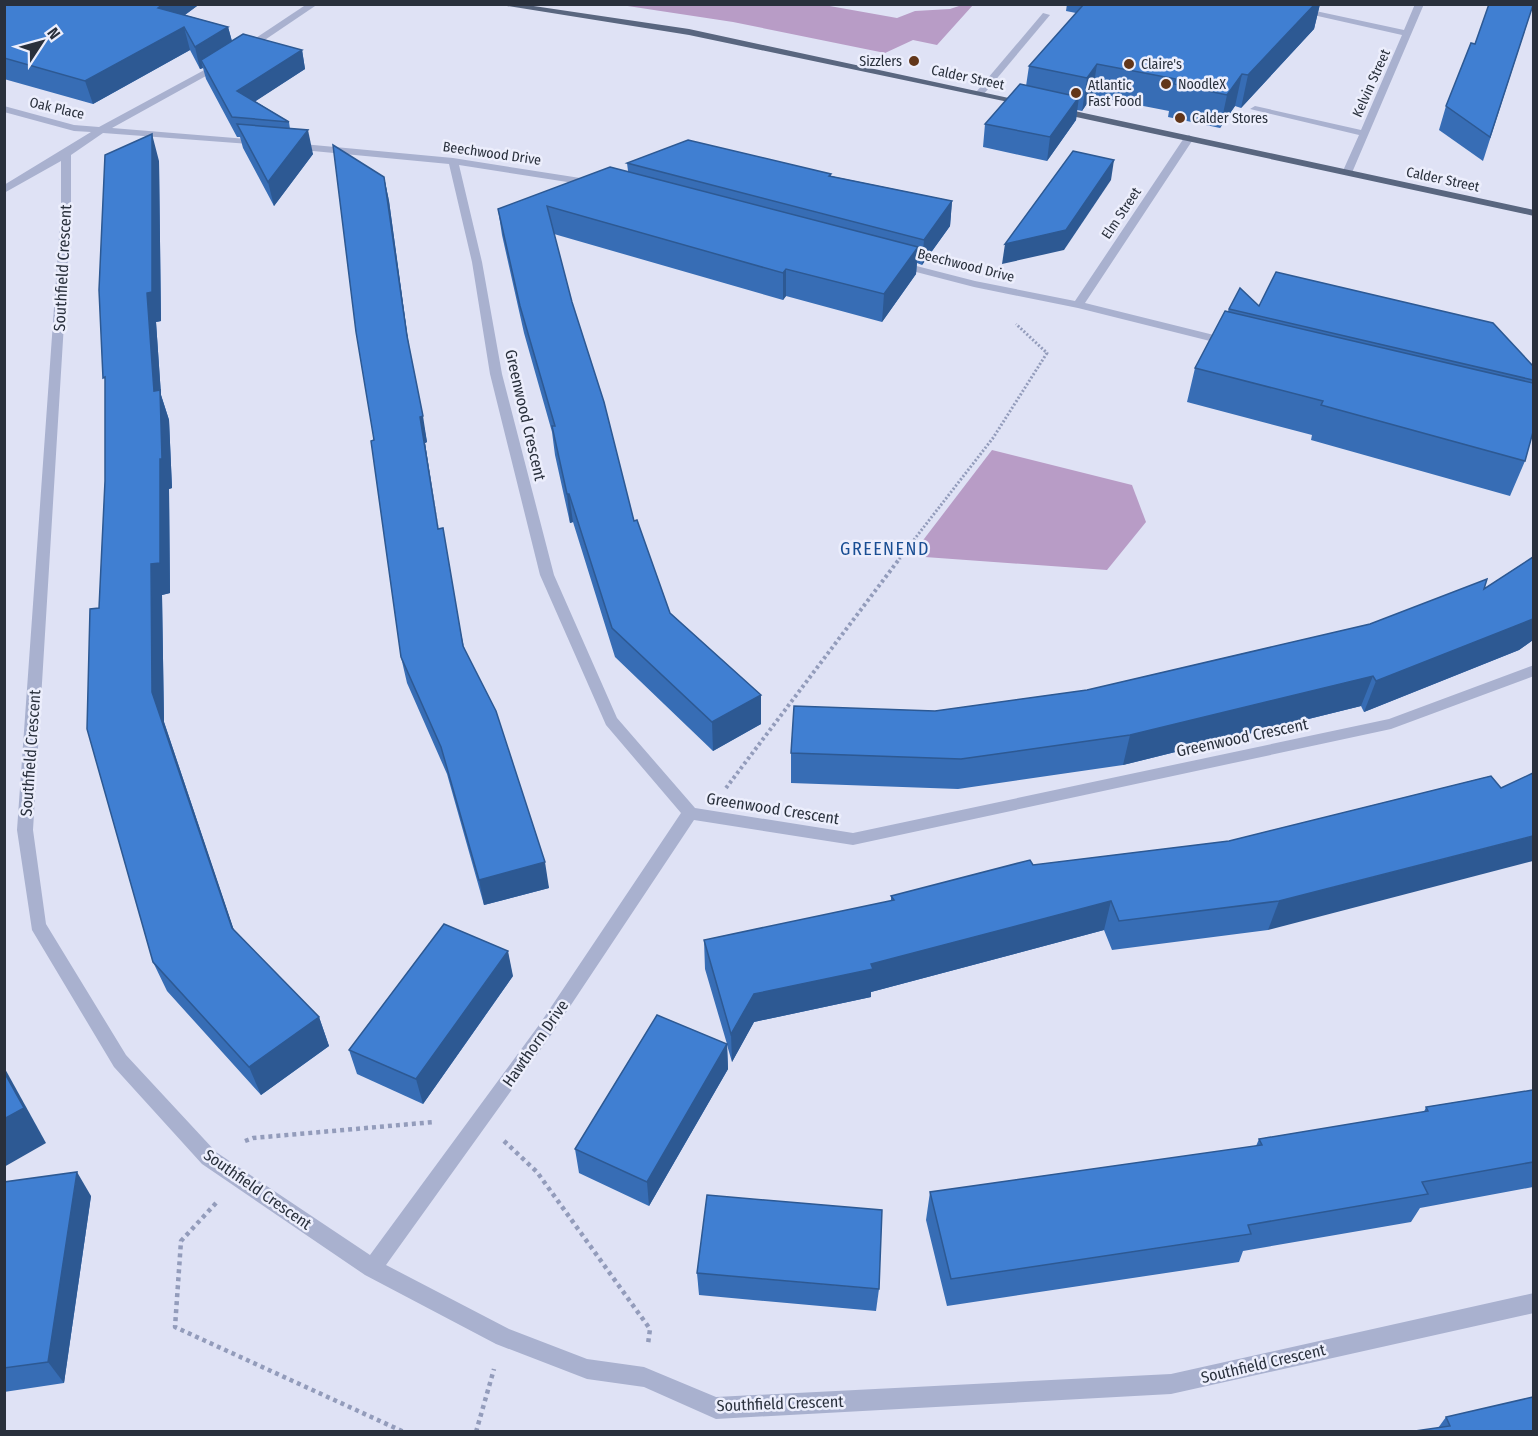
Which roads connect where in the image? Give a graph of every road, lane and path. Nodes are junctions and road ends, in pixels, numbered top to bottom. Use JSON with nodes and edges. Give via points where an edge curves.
{"nodes":[{"id":1,"x":314,"y":4,"type":"edge"},
{"id":2,"x":499,"y":4,"type":"edge"},
{"id":3,"x":1268,"y":4,"type":"edge"},
{"id":4,"x":1420,"y":4,"type":"edge"},
{"id":5,"x":1046,"y":15,"type":"dead end"},
{"id":6,"x":1407,"y":33,"type":"junction"},
{"id":7,"x":980,"y":93,"type":"junction"},
{"id":8,"x":1035,"y":105,"type":"edge"},
{"id":9,"x":1046,"y":108,"type":"edge"},
{"id":10,"x":4,"y":109,"type":"edge"},
{"id":11,"x":1256,"y":110,"type":"dead end"},
{"id":12,"x":103,"y":129,"type":"junction"},
{"id":13,"x":1363,"y":133,"type":"junction"},
{"id":14,"x":1189,"y":138,"type":"junction"},
{"id":15,"x":66,"y":154,"type":"junction"},
{"id":16,"x":453,"y":161,"type":"junction"},
{"id":17,"x":1347,"y":172,"type":"junction"},
{"id":18,"x":599,"y":184,"type":"edge"},
{"id":19,"x":4,"y":190,"type":"edge"},
{"id":20,"x":1533,"y":213,"type":"edge"},
{"id":21,"x":883,"y":260,"type":"edge"},
{"id":22,"x":1078,"y":305,"type":"junction"},
{"id":23,"x":1014,"y":322,"type":"dead end"},
{"id":24,"x":1246,"y":346,"type":"edge"},
{"id":25,"x":1533,"y":670,"type":"edge"},
{"id":26,"x":698,"y":814,"type":"junction"},
{"id":27,"x":239,"y":1178,"type":"junction"},
{"id":28,"x":372,"y":1268,"type":"junction"},
{"id":29,"x":1533,"y":1303,"type":"edge"},
{"id":30,"x":503,"y":1337,"type":"junction"},
{"id":31,"x":404,"y":1431,"type":"edge"},
{"id":32,"x":476,"y":1431,"type":"edge"}],
"edges":[{"from":1,"to":12,"type":"street","via":[[234,56]]},
{"from":2,"to":7,"type":"main road","name":"Calder Street","via":[[689,32]]},
{"from":3,"to":6,"type":"street"},
{"from":4,"to":6,"type":"street","name":"Kelvin Street"},
{"from":5,"to":7,"type":"street"},
{"from":6,"to":13,"type":"street","name":"Kelvin Street"},
{"from":7,"to":8,"type":"main road","name":"Calder Street"},
{"from":9,"to":14,"type":"main road","name":"Calder Street"},
{"from":10,"to":12,"type":"street","name":"Oak Place","via":[[74,128]]},
{"from":11,"to":13,"type":"street"},
{"from":12,"to":15,"type":"street"},
{"from":12,"to":16,"type":"street","name":"Beechwood Drive"},
{"from":13,"to":17,"type":"street","name":"Kelvin Street"},
{"from":14,"to":17,"type":"main road","name":"Calder Street"},
{"from":14,"to":22,"type":"street","name":"Elm Street"},
{"from":15,"to":19,"type":"street"},
{"from":15,"to":27,"type":"street","name":"Southfield Crescent","via":[[66,209],[26,830],[38,925],[120,1061],[209,1158]]},
{"from":16,"to":18,"type":"street","name":"Beechwood Drive"},
{"from":16,"to":26,"type":"street","name":"Greenwood Crescent","via":[[477,262],[496,374],[548,575],[611,721]]},
{"from":17,"to":20,"type":"main road","name":"Calder Street"},
{"from":21,"to":22,"type":"street","name":"Beechwood Drive"},
{"from":22,"to":24,"type":"street","name":"Beechwood Drive"},
{"from":23,"to":26,"type":"path","via":[[1047,353],[993,438]]},
{"from":25,"to":26,"type":"street","name":"Greenwood Crescent","via":[[1391,724],[853,839]]},
{"from":26,"to":28,"type":"street","name":"Hawthorn Drive"},
{"from":27,"to":28,"type":"street","name":"Southfield Crescent"},
{"from":27,"to":31,"type":"path","via":[[181,1241],[175,1327]]},
{"from":28,"to":30,"type":"street","name":"Southfield Crescent"},
{"from":29,"to":30,"type":"street","name":"Southfield Crescent","via":[[1171,1384],[716,1408],[644,1377],[587,1369]]},
{"from":30,"to":32,"type":"path"}]}
